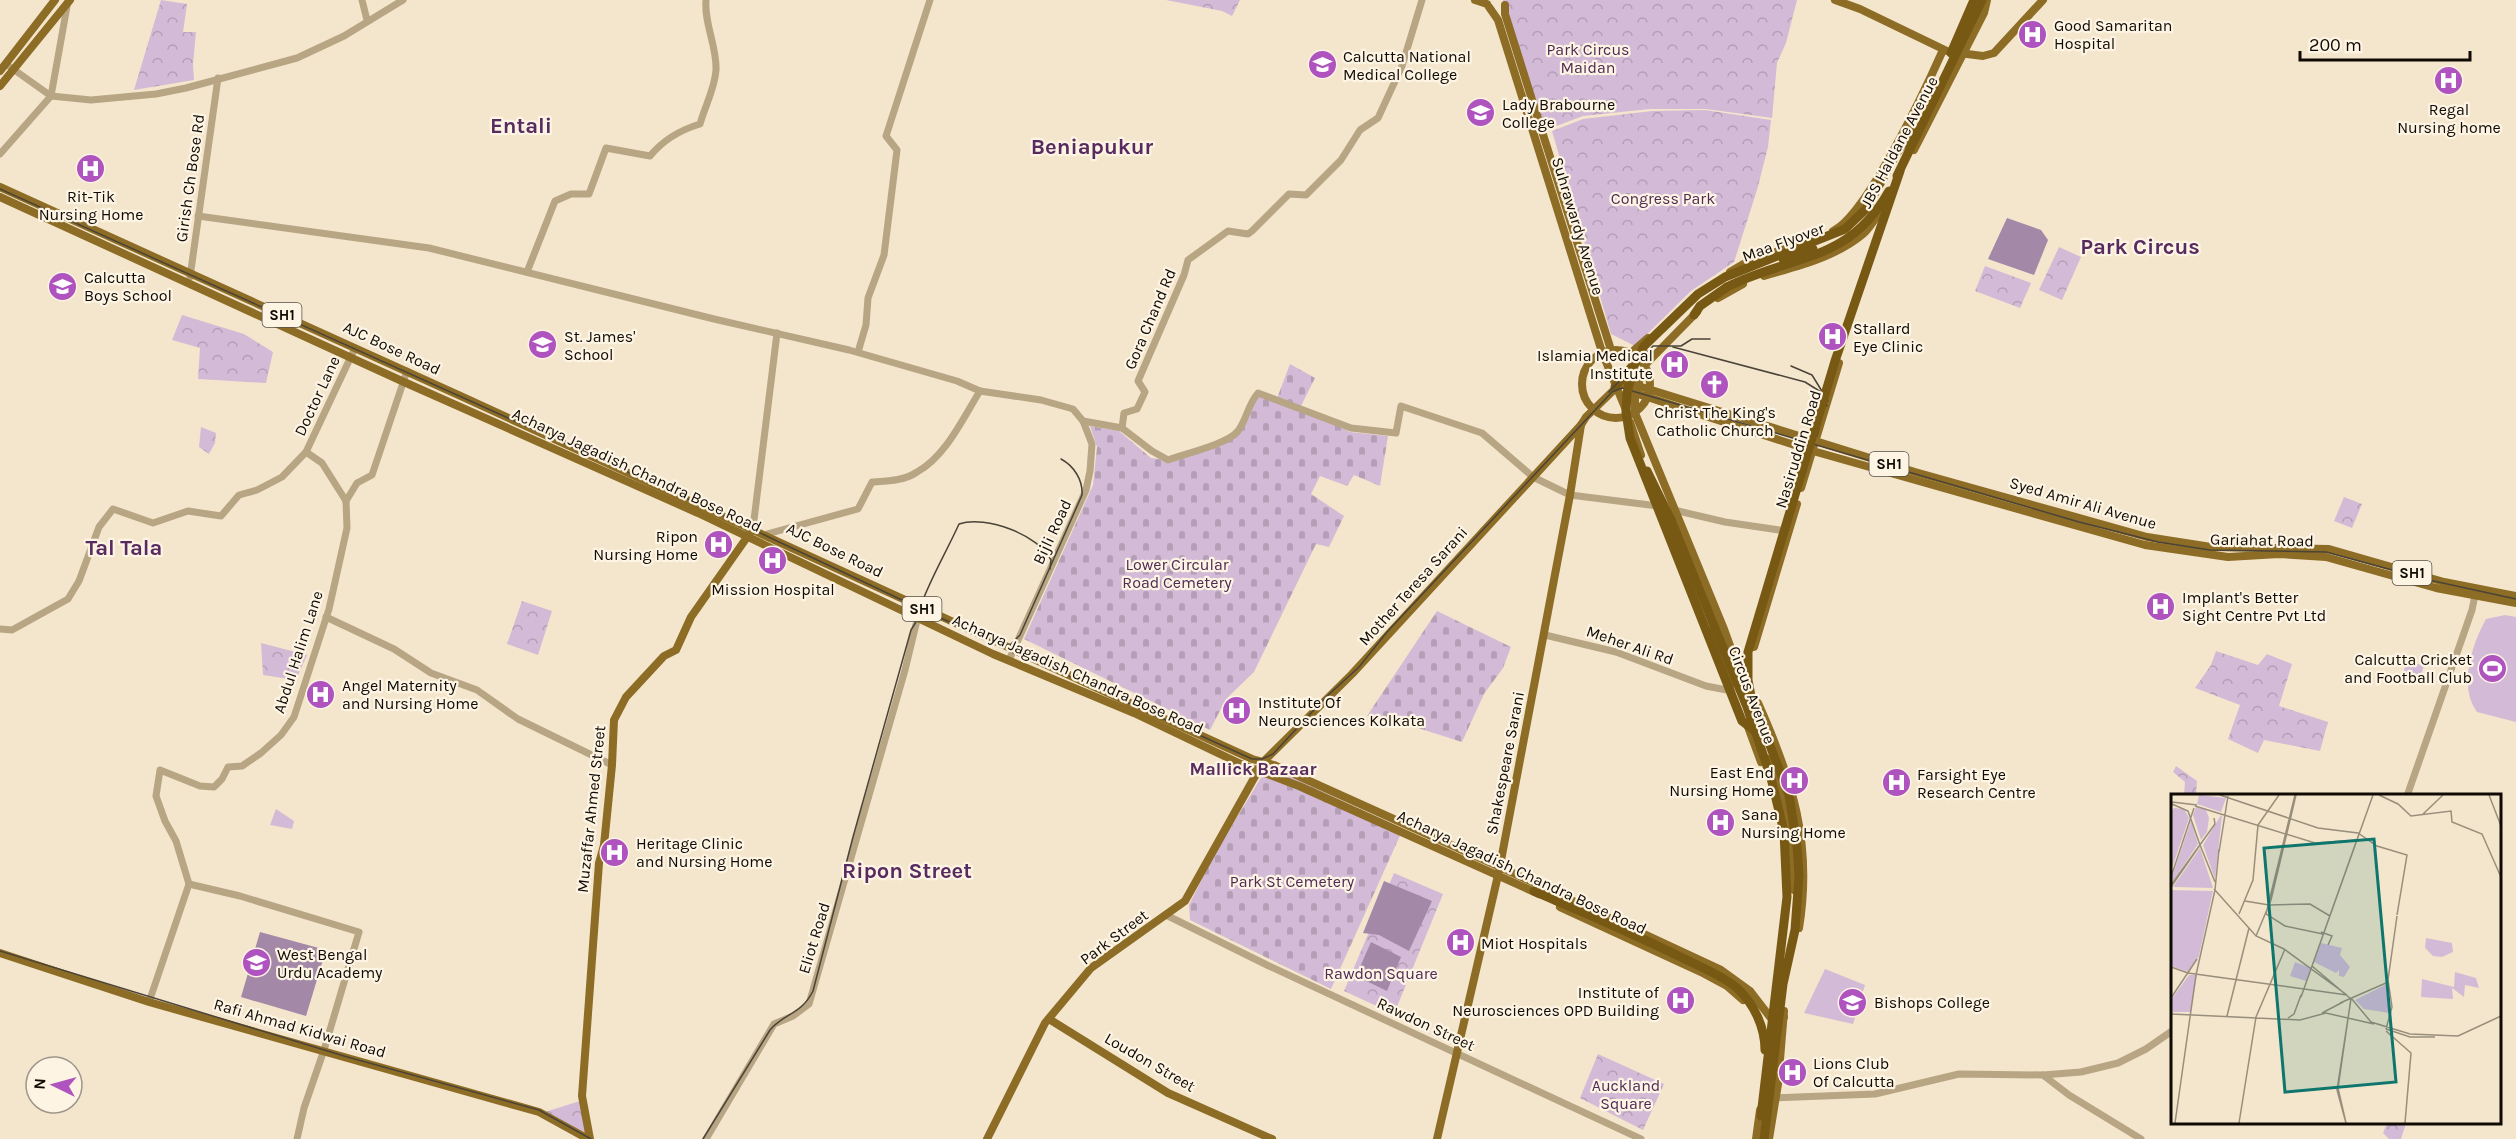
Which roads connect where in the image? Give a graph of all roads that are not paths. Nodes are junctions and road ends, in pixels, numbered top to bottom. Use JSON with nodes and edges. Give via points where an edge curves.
{"nodes":[{"id":1,"x":56,"y":0,"type":"edge"},
{"id":2,"x":69,"y":0,"type":"edge"},
{"id":3,"x":362,"y":0,"type":"edge"},
{"id":4,"x":403,"y":0,"type":"edge"},
{"id":5,"x":706,"y":0,"type":"edge"},
{"id":6,"x":930,"y":0,"type":"edge"},
{"id":7,"x":1422,"y":0,"type":"edge"},
{"id":8,"x":1475,"y":0,"type":"edge"},
{"id":9,"x":1835,"y":0,"type":"edge"},
{"id":10,"x":1974,"y":0,"type":"edge"},
{"id":11,"x":1982,"y":0,"type":"edge"},
{"id":12,"x":1987,"y":0,"type":"edge"},
{"id":13,"x":1993,"y":0,"type":"edge"},
{"id":14,"x":2043,"y":0,"type":"edge"},
{"id":15,"x":1506,"y":2,"type":"edge"},
{"id":16,"x":1487,"y":4,"type":"edge"},
{"id":17,"x":1984,"y":13,"type":"junction"},
{"id":18,"x":367,"y":20,"type":"junction"},
{"id":19,"x":1943,"y":50,"type":"junction"},
{"id":20,"x":1963,"y":54,"type":"junction"},
{"id":21,"x":6,"y":68,"type":"edge"},
{"id":22,"x":218,"y":78,"type":"junction"},
{"id":23,"x":0,"y":86,"type":"edge"},
{"id":24,"x":51,"y":96,"type":"junction"},
{"id":25,"x":1913,"y":129,"type":"junction"},
{"id":26,"x":0,"y":154,"type":"edge"},
{"id":27,"x":1900,"y":171,"type":"junction"},
{"id":28,"x":0,"y":187,"type":"edge"},
{"id":29,"x":0,"y":197,"type":"edge"},
{"id":30,"x":1856,"y":211,"type":"junction"},
{"id":31,"x":198,"y":216,"type":"junction"},
{"id":32,"x":1870,"y":226,"type":"junction"},
{"id":33,"x":527,"y":272,"type":"junction"},
{"id":34,"x":190,"y":278,"type":"junction"},
{"id":35,"x":1697,"y":310,"type":"junction"},
{"id":36,"x":777,"y":333,"type":"junction"},
{"id":37,"x":355,"y":348,"type":"junction"},
{"id":38,"x":1607,"y":351,"type":"junction"},
{"id":39,"x":858,"y":352,"type":"junction"},
{"id":40,"x":351,"y":357,"type":"junction"},
{"id":41,"x":1639,"y":358,"type":"junction"},
{"id":42,"x":407,"y":371,"type":"junction"},
{"id":43,"x":404,"y":382,"type":"junction"},
{"id":44,"x":1616,"y":389,"type":"junction"},
{"id":45,"x":1636,"y":389,"type":"junction"},
{"id":46,"x":980,"y":391,"type":"junction"},
{"id":47,"x":1649,"y":394,"type":"junction"},
{"id":48,"x":1595,"y":411,"type":"junction"},
{"id":49,"x":1632,"y":415,"type":"junction"},
{"id":50,"x":1083,"y":421,"type":"junction"},
{"id":51,"x":1583,"y":423,"type":"junction"},
{"id":52,"x":1122,"y":428,"type":"junction"},
{"id":53,"x":1816,"y":441,"type":"junction"},
{"id":54,"x":1836,"y":447,"type":"junction"},
{"id":55,"x":1813,"y":451,"type":"junction"},
{"id":56,"x":306,"y":452,"type":"junction"},
{"id":57,"x":1833,"y":457,"type":"junction"},
{"id":58,"x":1647,"y":471,"type":"junction"},
{"id":59,"x":1533,"y":477,"type":"junction"},
{"id":60,"x":1570,"y":495,"type":"junction"},
{"id":61,"x":346,"y":501,"type":"junction"},
{"id":62,"x":1660,"y":506,"type":"junction"},
{"id":63,"x":1674,"y":510,"type":"junction"},
{"id":64,"x":2076,"y":527,"type":"joint"},
{"id":65,"x":753,"y":528,"type":"junction"},
{"id":66,"x":1789,"y":532,"type":"junction"},
{"id":67,"x":767,"y":534,"type":"junction"},
{"id":68,"x":747,"y":537,"type":"junction"},
{"id":69,"x":2475,"y":595,"type":"junction"},
{"id":70,"x":2516,"y":596,"type":"edge"},
{"id":71,"x":2516,"y":603,"type":"edge"},
{"id":72,"x":920,"y":608,"type":"junction"},
{"id":73,"x":326,"y":617,"type":"junction"},
{"id":74,"x":918,"y":619,"type":"junction"},
{"id":75,"x":0,"y":629,"type":"edge"},
{"id":76,"x":1545,"y":635,"type":"junction"},
{"id":77,"x":1013,"y":650,"type":"junction"},
{"id":78,"x":1009,"y":660,"type":"junction"},
{"id":79,"x":1743,"y":682,"type":"junction"},
{"id":80,"x":1735,"y":691,"type":"junction"},
{"id":81,"x":1756,"y":727,"type":"junction"},
{"id":82,"x":612,"y":765,"type":"junction"},
{"id":83,"x":1261,"y":766,"type":"junction"},
{"id":84,"x":2407,"y":794,"type":"edge"},
{"id":85,"x":1499,"y":871,"type":"junction"},
{"id":86,"x":189,"y":884,"type":"junction"},
{"id":87,"x":1534,"y":891,"type":"junction"},
{"id":88,"x":1168,"y":916,"type":"junction"},
{"id":89,"x":0,"y":953,"type":"edge"},
{"id":90,"x":1784,"y":984,"type":"junction"},
{"id":91,"x":149,"y":1002,"type":"junction"},
{"id":92,"x":1770,"y":1017,"type":"junction"},
{"id":93,"x":1784,"y":1017,"type":"junction"},
{"id":94,"x":1049,"y":1019,"type":"junction"},
{"id":95,"x":1769,"y":1029,"type":"junction"},
{"id":96,"x":1783,"y":1029,"type":"junction"},
{"id":97,"x":2171,"y":1031,"type":"edge"},
{"id":98,"x":324,"y":1051,"type":"junction"},
{"id":99,"x":1458,"y":1054,"type":"junction"},
{"id":100,"x":2043,"y":1075,"type":"junction"},
{"id":101,"x":1761,"y":1097,"type":"junction"},
{"id":102,"x":1775,"y":1098,"type":"junction"},
{"id":103,"x":1762,"y":1112,"type":"junction"},
{"id":104,"x":297,"y":1139,"type":"edge"},
{"id":105,"x":589,"y":1139,"type":"edge"},
{"id":106,"x":706,"y":1139,"type":"edge"},
{"id":107,"x":987,"y":1139,"type":"edge"},
{"id":108,"x":1272,"y":1139,"type":"edge"},
{"id":109,"x":1437,"y":1139,"type":"edge"},
{"id":110,"x":1641,"y":1139,"type":"edge"},
{"id":111,"x":1757,"y":1139,"type":"edge"},
{"id":112,"x":1764,"y":1139,"type":"edge"},
{"id":113,"x":1769,"y":1139,"type":"edge"},
{"id":114,"x":2141,"y":1139,"type":"edge"}],
"edges":[{"from":1,"to":21,"type":"main road"},
{"from":2,"to":21,"type":"main road"},
{"from":2,"to":24,"type":"street"},
{"from":3,"to":18,"type":"street"},
{"from":4,"to":18,"type":"street"},
{"from":5,"to":33,"type":"street","via":[[716,70],[700,124],[661,142],[650,156],[606,148],[589,194],[571,194],[555,201]]},
{"from":6,"to":39,"type":"street","via":[[886,136],[897,150],[884,255],[868,298]]},
{"from":7,"to":52,"type":"street","name":"Gora Chand Rd","via":[[1402,66],[1378,118],[1360,130],[1341,160],[1306,195],[1289,194],[1248,234],[1228,231],[1188,260],[1138,381],[1145,392],[1137,409],[1124,413]]},
{"from":8,"to":16,"type":"main road"},
{"from":9,"to":19,"type":"main road"},
{"from":10,"to":25,"type":"highway","name":"Maa Flyover","bridge":true},
{"from":11,"to":27,"type":"highway","name":"Maa Flyover","bridge":true},
{"from":12,"to":17,"type":"main road","name":"JBS Haldane Avenue"},
{"from":13,"to":17,"type":"main road","name":"JBS Haldane Avenue"},
{"from":14,"to":20,"type":"main road","via":[[1994,53]]},
{"from":15,"to":16,"type":"main road","via":[[1498,9]]},
{"from":15,"to":38,"type":"main road","name":"Suhrawardy Avenue","via":[[1505,14]]},
{"from":16,"to":38,"type":"main road","name":"Suhrawardy Avenue","via":[[1501,31]]},
{"from":17,"to":20,"type":"main road","name":"JBS Haldane Avenue"},
{"from":18,"to":22,"type":"street","via":[[344,36],[297,58]]},
{"from":19,"to":20,"type":"main road"},
{"from":19,"to":30,"type":"main road","name":"Maa Flyover","via":[[1916,108]]},
{"from":20,"to":32,"type":"main road","name":"JBS Haldane Avenue","via":[[1887,202]]},
{"from":21,"to":23,"type":"main road"},
{"from":21,"to":24,"type":"street"},
{"from":22,"to":24,"type":"street","via":[[156,94],[91,100]]},
{"from":22,"to":31,"type":"street","name":"Girish Ch Bose Rd"},
{"from":24,"to":26,"type":"street"},
{"from":25,"to":41,"type":"highway","name":"Maa Flyover","bridge":true,"via":[[1877,201],[1855,226],[1824,245],[1725,282],[1688,308]]},
{"from":25,"to":81,"type":"highway","bridge":true,"via":[[1866,208],[1845,229],[1742,268],[1698,294],[1644,346],[1629,380],[1626,412],[1630,438],[1742,721]]},
{"from":27,"to":35,"type":"highway","name":"Maa Flyover","bridge":true,"via":[[1870,219],[1851,238],[1824,252],[1726,287]]},
{"from":27,"to":90,"type":"highway","bridge":true,"via":[[1835,361],[1748,652],[1751,696],[1789,795],[1797,846],[1795,930]]},
{"from":28,"to":34,"type":"main road","name":"AJC Bose Road","number":"SH1"},
{"from":29,"to":34,"type":"main road","name":"Acharya Jagadish Chandra Bose Road"},
{"from":30,"to":32,"type":"main road"},
{"from":30,"to":41,"type":"main road","name":"Maa Flyover","via":[[1837,229],[1747,262],[1699,291]]},
{"from":31,"to":33,"type":"street","via":[[423,247]]},
{"from":31,"to":34,"type":"street","name":"Girish Ch Bose Rd"},
{"from":32,"to":35,"type":"main road","name":"JBS Haldane Avenue","via":[[1830,253],[1747,282]]},
{"from":32,"to":53,"type":"main road","name":"Nasiruddin Road","via":[[1876,238],[1873,252]]},
{"from":33,"to":36,"type":"street"},
{"from":34,"to":37,"type":"main road","name":"AJC Bose Road","number":"SH1"},
{"from":34,"to":40,"type":"main road","name":"Acharya Jagadish Chandra Bose Road"},
{"from":35,"to":41,"type":"main road","name":"JBS Haldane Avenue"},
{"from":36,"to":39,"type":"street"},
{"from":36,"to":65,"type":"street"},
{"from":37,"to":40,"type":"street","name":"Doctor Lane"},
{"from":37,"to":42,"type":"main road","name":"AJC Bose Road","number":"SH1"},
{"from":38,"to":41,"type":"main road"},
{"from":38,"to":44,"type":"main road","name":"Suhrawardy Avenue"},
{"from":38,"to":48,"type":"main road","via":[[1594,358],[1583,375],[1583,394]]},
{"from":39,"to":46,"type":"street"},
{"from":40,"to":43,"type":"main road","name":"Acharya Jagadish Chandra Bose Road"},
{"from":40,"to":56,"type":"street","name":"Doctor Lane"},
{"from":41,"to":44,"type":"highway","name":"Maa Flyover"},
{"from":41,"to":45,"type":"main road","name":"JBS Haldane Avenue"},
{"from":41,"to":47,"type":"main road","via":[[1650,376]]},
{"from":42,"to":43,"type":"street"},
{"from":42,"to":65,"type":"main road","name":"AJC Bose Road","number":"SH1"},
{"from":43,"to":61,"type":"street","via":[[372,475],[357,483]]},
{"from":43,"to":68,"type":"main road","name":"Acharya Jagadish Chandra Bose Road"},
{"from":44,"to":45,"type":"main road","via":[[1624,383]]},
{"from":44,"to":48,"type":"main road"},
{"from":44,"to":49,"type":"main road","name":"Circus Avenue"},
{"from":45,"to":47,"type":"main road"},
{"from":45,"to":49,"type":"main road","name":"JBS Haldane Avenue"},
{"from":46,"to":50,"type":"street","via":[[1073,409]]},
{"from":46,"to":67,"type":"street","via":[[940,453],[917,472],[895,480],[872,482],[858,508]]},
{"from":47,"to":49,"type":"main road"},
{"from":47,"to":53,"type":"main road","name":"Syed Amir Ali Avenue","number":"SH1"},
{"from":47,"to":55,"type":"main road","name":"Syed Amir Ali Avenue","number":"SH1"},
{"from":48,"to":49,"type":"main road","via":[[1609,418]]},
{"from":48,"to":51,"type":"main road"},
{"from":49,"to":58,"type":"main road","name":"Circus Avenue"},
{"from":49,"to":63,"type":"main road","name":"Circus Avenue"},
{"from":50,"to":52,"type":"street"},
{"from":50,"to":77,"type":"street","name":"Bijli Road","via":[[1092,444],[1086,490]]},
{"from":51,"to":59,"type":"main road","name":"Mother Teresa Sarani"},
{"from":51,"to":60,"type":"main road","name":"Shakespeare Sarani"},
{"from":52,"to":59,"type":"street","via":[[1168,460],[1238,432],[1258,393],[1351,428],[1396,433],[1401,406],[1482,433]]},
{"from":53,"to":54,"type":"main road","name":"Syed Amir Ali Avenue","number":"SH1"},
{"from":53,"to":55,"type":"main road","name":"Nasiruddin Road"},
{"from":54,"to":57,"type":"main road"},
{"from":54,"to":70,"type":"main road","name":"Syed Amir Ali Avenue","number":"SH1","via":[[2164,541],[2232,548],[2323,548],[2444,582]]},
{"from":55,"to":57,"type":"main road","name":"Syed Amir Ali Avenue","number":"SH1"},
{"from":55,"to":66,"type":"main road","name":"Nasiruddin Road"},
{"from":56,"to":61,"type":"street","via":[[322,463]]},
{"from":56,"to":75,"type":"street","name":"Doctor Lane","via":[[282,477],[239,495],[221,516],[188,511],[153,523],[113,509],[99,527],[68,599],[12,630]]},
{"from":57,"to":64,"type":"main road","name":"Syed Amir Ali Avenue","number":"SH1"},
{"from":58,"to":62,"type":"main road","name":"Circus Avenue"},
{"from":58,"to":81,"type":"highway","bridge":true},
{"from":59,"to":60,"type":"street"},
{"from":59,"to":83,"type":"main road","name":"Mother Teresa Sarani","via":[[1352,674]]},
{"from":60,"to":62,"type":"street"},
{"from":60,"to":76,"type":"main road","name":"Shakespeare Sarani"},
{"from":61,"to":73,"type":"street","name":"Abdul Halim Lane","via":[[347,528]]},
{"from":62,"to":80,"type":"main road","name":"Circus Avenue"},
{"from":63,"to":66,"type":"street"},
{"from":63,"to":79,"type":"main road","name":"Circus Avenue"},
{"from":64,"to":69,"type":"main road","name":"Gariahat Road","number":"SH1","via":[[2184,552],[2228,557],[2326,557]]},
{"from":65,"to":67,"type":"main road","name":"AJC Bose Road","number":"SH1"},
{"from":65,"to":68,"type":"main road","name":"Muzaffar Ahmed Street"},
{"from":66,"to":79,"type":"main road","name":"Nasiruddin Road"},
{"from":67,"to":72,"type":"main road","name":"AJC Bose Road","number":"SH1"},
{"from":68,"to":74,"type":"main road","name":"Acharya Jagadish Chandra Bose Road"},
{"from":68,"to":82,"type":"main road","name":"Muzaffar Ahmed Street","via":[[691,616],[676,650],[664,656],[626,698],[614,720]]},
{"from":69,"to":71,"type":"main road","name":"Gariahat Road","number":"SH1"},
{"from":69,"to":84,"type":"street"},
{"from":72,"to":74,"type":"street","name":"Eliot Road"},
{"from":72,"to":77,"type":"main road","name":"AJC Bose Road","number":"SH1"},
{"from":73,"to":82,"type":"street","via":[[394,649],[431,673],[477,690],[518,719]]},
{"from":73,"to":86,"type":"street","name":"Abdul Halim Lane","via":[[294,717],[281,735],[242,766],[228,767],[214,787],[200,786],[160,770],[156,796]]},
{"from":74,"to":78,"type":"main road","name":"Acharya Jagadish Chandra Bose Road"},
{"from":74,"to":106,"type":"street","name":"Eliot Road","via":[[809,1004],[794,1017],[774,1024]]},
{"from":76,"to":80,"type":"street","name":"Meher Ali Rd","via":[[1626,655],[1706,686]]},
{"from":76,"to":85,"type":"main road","name":"Shakespeare Sarani"},
{"from":77,"to":78,"type":"street","name":"Bijli Road"},
{"from":77,"to":83,"type":"main road","name":"AJC Bose Road","number":"SH1"},
{"from":78,"to":83,"type":"main road","name":"Acharya Jagadish Chandra Bose Road","via":[[1241,764]]},
{"from":79,"to":80,"type":"main road","name":"Nasiruddin Road"},
{"from":79,"to":81,"type":"main road"},
{"from":79,"to":93,"type":"main road","name":"Circus Avenue","via":[[1753,691],[1791,782],[1803,847],[1801,913]]},
{"from":80,"to":92,"type":"main road","name":"Circus Avenue","via":[[1768,778],[1783,853],[1784,907]]},
{"from":81,"to":90,"type":"main road","bridge":true,"via":[[1785,803],[1794,867]]},
{"from":81,"to":103,"type":"highway","bridge":true,"via":[[1779,810],[1787,871]]},
{"from":82,"to":105,"type":"main road","name":"Muzaffar Ahmed Street","via":[[599,863],[582,1096]]},
{"from":83,"to":85,"type":"main road","name":"Acharya Jagadish Chandra Bose Road","via":[[1341,794]]},
{"from":83,"to":88,"type":"main road","name":"Park Street","via":[[1185,901]]},
{"from":85,"to":87,"type":"main road","name":"Acharya Jagadish Chandra Bose Road"},
{"from":85,"to":92,"type":"main road","name":"Acharya Jagadish Chandra Bose Road","via":[[1721,970],[1750,991]]},
{"from":85,"to":99,"type":"main road","name":"Shakespeare Sarani"},
{"from":86,"to":91,"type":"street"},
{"from":86,"to":98,"type":"street","via":[[359,932]]},
{"from":87,"to":95,"type":"main road","name":"Acharya Jagadish Chandra Bose Road","via":[[1557,906],[1727,986]]},
{"from":87,"to":103,"type":"highway","bridge":true,"via":[[1707,970],[1741,993],[1757,1016],[1764,1037]]},
{"from":88,"to":94,"type":"main road","name":"Park Street","via":[[1091,968]]},
{"from":88,"to":99,"type":"street","name":"Rawdon Street"},
{"from":89,"to":91,"type":"main road","name":"Rafi Ahmad Kidwai Road"},
{"from":90,"to":112,"type":"highway","bridge":true},
{"from":91,"to":98,"type":"main road","name":"Rafi Ahmad Kidwai Road"},
{"from":92,"to":93,"type":"main road"},
{"from":92,"to":95,"type":"main road","name":"Circus Avenue"},
{"from":93,"to":96,"type":"main road"},
{"from":94,"to":107,"type":"main road","name":"Park Street","via":[[1029,1051]]},
{"from":94,"to":108,"type":"main road","name":"Loudon Street","via":[[1168,1093]]},
{"from":95,"to":96,"type":"main road"},
{"from":95,"to":101,"type":"main road"},
{"from":96,"to":102,"type":"main road"},
{"from":97,"to":100,"type":"street","via":[[2118,1063],[2082,1072]]},
{"from":98,"to":104,"type":"street"},
{"from":98,"to":105,"type":"main road","name":"Rafi Ahmad Kidwai Road","via":[[539,1112]]},
{"from":99,"to":109,"type":"main road","name":"Shakespeare Sarani"},
{"from":99,"to":110,"type":"street","name":"Rawdon Street"},
{"from":100,"to":102,"type":"street","via":[[1959,1074],[1875,1094]]},
{"from":100,"to":114,"type":"street"},
{"from":101,"to":102,"type":"street"},
{"from":101,"to":111,"type":"main road"},
{"from":102,"to":113,"type":"main road"},
{"from":103,"to":111,"type":"highway"}]}
